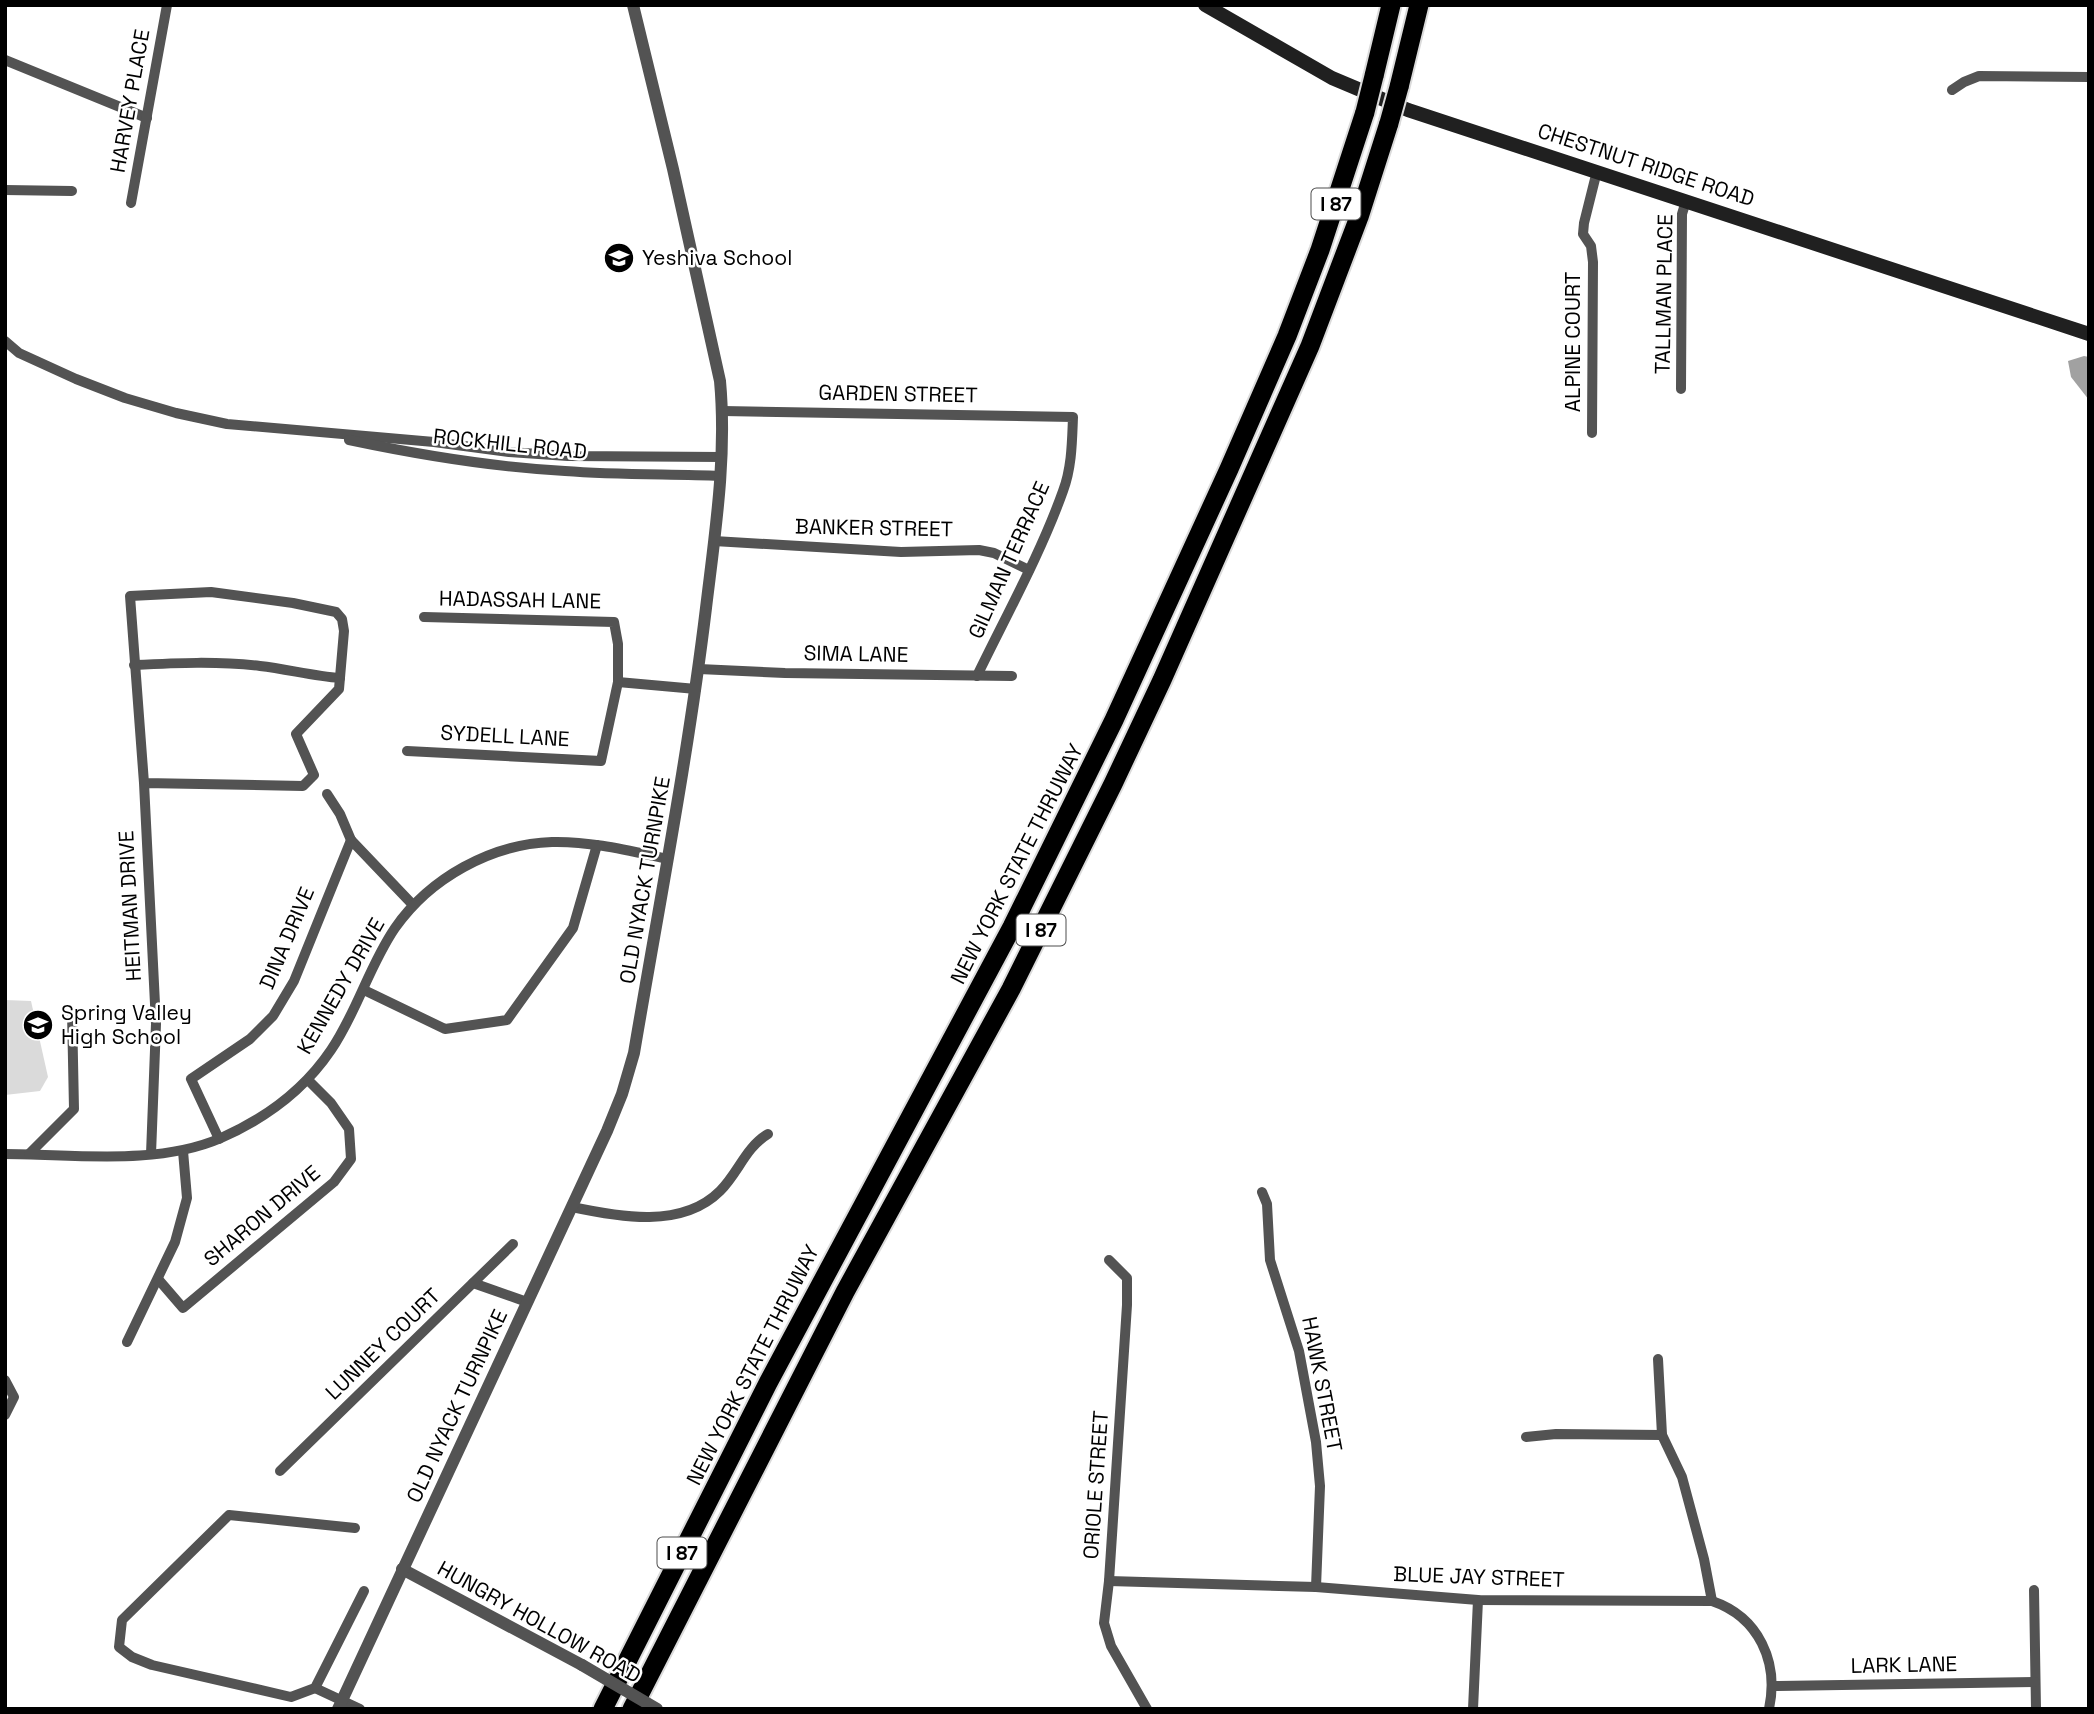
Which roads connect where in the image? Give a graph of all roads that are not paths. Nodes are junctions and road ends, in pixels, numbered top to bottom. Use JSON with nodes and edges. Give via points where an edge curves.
{"nodes":[{"id":1,"x":167,"y":5,"type":"edge"},
{"id":2,"x":633,"y":5,"type":"edge"},
{"id":3,"x":1205,"y":5,"type":"edge"},
{"id":4,"x":1391,"y":5,"type":"edge"},
{"id":5,"x":1419,"y":5,"type":"edge"},
{"id":6,"x":5,"y":60,"type":"edge"},
{"id":7,"x":2089,"y":77,"type":"edge"},
{"id":8,"x":1952,"y":90,"type":"dead end"},
{"id":9,"x":146,"y":118,"type":"junction"},
{"id":10,"x":1597,"y":170,"type":"junction"},
{"id":11,"x":5,"y":190,"type":"edge"},
{"id":12,"x":72,"y":191,"type":"dead end"},
{"id":13,"x":1686,"y":201,"type":"junction"},
{"id":14,"x":131,"y":202,"type":"dead end"},
{"id":15,"x":2089,"y":334,"type":"edge"},
{"id":16,"x":5,"y":341,"type":"edge"},
{"id":17,"x":1681,"y":389,"type":"dead end"},
{"id":18,"x":723,"y":411,"type":"junction"},
{"id":19,"x":1073,"y":417,"type":"joint"},
{"id":20,"x":298,"y":429,"type":"junction"},
{"id":21,"x":1592,"y":433,"type":"dead end"},
{"id":22,"x":722,"y":457,"type":"junction"},
{"id":23,"x":720,"y":476,"type":"junction"},
{"id":24,"x":714,"y":541,"type":"junction"},
{"id":25,"x":1029,"y":569,"type":"junction"},
{"id":26,"x":424,"y":617,"type":"dead end"},
{"id":27,"x":134,"y":665,"type":"junction"},
{"id":28,"x":699,"y":668,"type":"junction"},
{"id":29,"x":977,"y":676,"type":"junction"},
{"id":30,"x":1012,"y":676,"type":"dead end"},
{"id":31,"x":340,"y":678,"type":"junction"},
{"id":32,"x":618,"y":682,"type":"junction"},
{"id":33,"x":696,"y":689,"type":"junction"},
{"id":34,"x":407,"y":751,"type":"dead end"},
{"id":35,"x":144,"y":783,"type":"junction"},
{"id":36,"x":327,"y":794,"type":"dead end"},
{"id":37,"x":351,"y":840,"type":"junction"},
{"id":38,"x":597,"y":845,"type":"junction"},
{"id":39,"x":667,"y":859,"type":"junction"},
{"id":40,"x":413,"y":905,"type":"junction"},
{"id":41,"x":364,"y":990,"type":"junction"},
{"id":42,"x":72,"y":1012,"type":"dead end"},
{"id":43,"x":308,"y":1080,"type":"junction"},
{"id":44,"x":768,"y":1134,"type":"dead end"},
{"id":45,"x":219,"y":1139,"type":"junction"},
{"id":46,"x":183,"y":1150,"type":"junction"},
{"id":47,"x":5,"y":1154,"type":"edge"},
{"id":48,"x":29,"y":1154,"type":"junction"},
{"id":49,"x":151,"y":1154,"type":"junction"},
{"id":50,"x":1262,"y":1192,"type":"dead end"},
{"id":51,"x":572,"y":1207,"type":"junction"},
{"id":52,"x":513,"y":1244,"type":"dead end"},
{"id":53,"x":1109,"y":1260,"type":"dead end"},
{"id":54,"x":158,"y":1279,"type":"junction"},
{"id":55,"x":473,"y":1283,"type":"junction"},
{"id":56,"x":527,"y":1302,"type":"junction"},
{"id":57,"x":127,"y":1342,"type":"dead end"},
{"id":58,"x":1658,"y":1359,"type":"dead end"},
{"id":59,"x":5,"y":1380,"type":"edge"},
{"id":60,"x":5,"y":1415,"type":"edge"},
{"id":61,"x":1662,"y":1435,"type":"junction"},
{"id":62,"x":1526,"y":1437,"type":"dead end"},
{"id":63,"x":280,"y":1471,"type":"dead end"},
{"id":64,"x":355,"y":1528,"type":"dead end"},
{"id":65,"x":402,"y":1569,"type":"junction"},
{"id":66,"x":1109,"y":1581,"type":"junction"},
{"id":67,"x":1316,"y":1587,"type":"junction"},
{"id":68,"x":2034,"y":1590,"type":"dead end"},
{"id":69,"x":364,"y":1591,"type":"dead end"},
{"id":70,"x":1478,"y":1600,"type":"junction"},
{"id":71,"x":1712,"y":1601,"type":"junction"},
{"id":72,"x":2035,"y":1682,"type":"junction"},
{"id":73,"x":1773,"y":1686,"type":"junction"},
{"id":74,"x":315,"y":1688,"type":"junction"},
{"id":75,"x":340,"y":1705,"type":"edge"},
{"id":76,"x":360,"y":1709,"type":"edge"},
{"id":77,"x":603,"y":1709,"type":"edge"},
{"id":78,"x":632,"y":1709,"type":"edge"},
{"id":79,"x":657,"y":1709,"type":"edge"},
{"id":80,"x":1147,"y":1709,"type":"edge"},
{"id":81,"x":1473,"y":1709,"type":"edge"},
{"id":82,"x":1769,"y":1709,"type":"edge"},
{"id":83,"x":2036,"y":1709,"type":"edge"}],
"edges":[{"from":1,"to":9,"type":"street","name":"HARVEY PLACE"},
{"from":2,"to":18,"type":"street","name":"OLD NYACK TURNPIKE","via":[[720,381]]},
{"from":3,"to":10,"type":"main road","name":"CHESTNUT RIDGE ROAD","via":[[1357,90]]},
{"from":4,"to":77,"type":"highway","name":"NEW YORK STATE THRUWAY","number":"I 87","bridge":true,"via":[[1365,112],[1287,336],[1099,751],[997,957],[773,1373]]},
{"from":5,"to":78,"type":"highway","number":"I 87","bridge":true,"via":[[1359,217],[1310,346],[1114,784],[1005,999],[838,1304]]},
{"from":6,"to":9,"type":"street"},
{"from":7,"to":8,"type":"street","via":[[1994,75],[1971,79]]},
{"from":9,"to":14,"type":"street","name":"HARVEY PLACE"},
{"from":10,"to":13,"type":"main road","name":"CHESTNUT RIDGE ROAD"},
{"from":10,"to":21,"type":"street","name":"ALPINE COURT","via":[[1583,234],[1593,262]]},
{"from":11,"to":12,"type":"street"},
{"from":13,"to":15,"type":"main road","name":"CHESTNUT RIDGE ROAD"},
{"from":13,"to":17,"type":"street","name":"TALLMAN PLACE","via":[[1682,214]]},
{"from":16,"to":20,"type":"street","name":"ROCKHILL ROAD","via":[[19,353],[125,398],[227,424]]},
{"from":18,"to":19,"type":"street","name":"GARDEN STREET"},
{"from":18,"to":22,"type":"street","name":"OLD NYACK TURNPIKE"},
{"from":19,"to":25,"type":"street","name":"GILMAN TERRACE","via":[[1064,490]]},
{"from":20,"to":22,"type":"street","name":"ROCKHILL ROAD","via":[[533,453]]},
{"from":20,"to":23,"type":"street","name":"ROCKHILL ROAD","via":[[432,457],[508,467]]},
{"from":22,"to":23,"type":"street","name":"OLD NYACK TURNPIKE"},
{"from":23,"to":24,"type":"street","name":"OLD NYACK TURNPIKE"},
{"from":24,"to":25,"type":"street","name":"BANKER STREET","via":[[901,552],[979,550]]},
{"from":24,"to":28,"type":"street","name":"OLD NYACK TURNPIKE"},
{"from":25,"to":29,"type":"street","name":"GILMAN TERRACE"},
{"from":26,"to":32,"type":"street","name":"HADASSAH LANE","via":[[614,622]]},
{"from":27,"to":31,"type":"street","via":[[197,662]]},
{"from":27,"to":31,"type":"street","name":"HEITMAN DRIVE","via":[[131,596],[211,592],[336,612],[344,631]]},
{"from":27,"to":35,"type":"street","name":"HEITMAN DRIVE"},
{"from":28,"to":29,"type":"street","name":"SIMA LANE"},
{"from":28,"to":33,"type":"street","name":"OLD NYACK TURNPIKE"},
{"from":29,"to":30,"type":"street","name":"SIMA LANE"},
{"from":31,"to":35,"type":"street","name":"HEITMAN DRIVE","via":[[333,697],[296,734],[314,775],[303,786]]},
{"from":32,"to":33,"type":"street"},
{"from":32,"to":34,"type":"street","name":"SYDELL LANE","via":[[601,761]]},
{"from":33,"to":39,"type":"street","name":"OLD NYACK TURNPIKE"},
{"from":35,"to":49,"type":"street","name":"HEITMAN DRIVE","via":[[156,1024]]},
{"from":36,"to":37,"type":"street"},
{"from":37,"to":40,"type":"street"},
{"from":37,"to":45,"type":"street","name":"DINA DRIVE","via":[[294,981],[273,1016],[250,1039],[191,1079]]},
{"from":38,"to":39,"type":"street","name":"KENNEDY DRIVE"},
{"from":38,"to":40,"type":"street","name":"KENNEDY DRIVE","via":[[550,842],[489,855],[458,869]]},
{"from":38,"to":41,"type":"street","via":[[573,928],[507,1020],[445,1029]]},
{"from":39,"to":51,"type":"street","name":"OLD NYACK TURNPIKE","via":[[634,1053],[622,1094]]},
{"from":40,"to":41,"type":"street","name":"KENNEDY DRIVE","via":[[394,929]]},
{"from":41,"to":43,"type":"street","name":"KENNEDY DRIVE","via":[[330,1052]]},
{"from":42,"to":48,"type":"street","via":[[74,1109]]},
{"from":43,"to":45,"type":"street","name":"KENNEDY DRIVE","via":[[251,1123]]},
{"from":43,"to":54,"type":"street","name":"SHARON DRIVE","via":[[349,1129],[351,1159],[334,1182],[183,1308]]},
{"from":44,"to":51,"type":"street","via":[[756,1141],[720,1191],[700,1207],[638,1217]]},
{"from":45,"to":46,"type":"street","name":"KENNEDY DRIVE"},
{"from":46,"to":49,"type":"street","name":"KENNEDY DRIVE"},
{"from":46,"to":54,"type":"street","via":[[187,1198],[175,1242]]},
{"from":47,"to":48,"type":"street","name":"KENNEDY DRIVE"},
{"from":48,"to":49,"type":"street","name":"KENNEDY DRIVE"},
{"from":50,"to":67,"type":"street","name":"HAWK STREET","via":[[1267,1204],[1270,1260],[1299,1351],[1316,1442],[1320,1486]]},
{"from":51,"to":56,"type":"street","name":"OLD NYACK TURNPIKE"},
{"from":52,"to":55,"type":"street","name":"LUNNEY COURT"},
{"from":53,"to":66,"type":"street","name":"ORIOLE STREET","via":[[1127,1278]]},
{"from":54,"to":57,"type":"street"},
{"from":55,"to":56,"type":"street"},
{"from":55,"to":63,"type":"street","name":"LUNNEY COURT"},
{"from":56,"to":65,"type":"street","name":"OLD NYACK TURNPIKE"},
{"from":58,"to":61,"type":"street"},
{"from":59,"to":60,"type":"street","via":[[15,1396]]},
{"from":61,"to":62,"type":"street"},
{"from":61,"to":71,"type":"street","via":[[1682,1477]]},
{"from":64,"to":74,"type":"street","via":[[229,1515],[122,1620],[119,1647],[152,1665],[291,1697]]},
{"from":65,"to":75,"type":"street","name":"OLD NYACK TURNPIKE"},
{"from":65,"to":79,"type":"street","name":"HUNGRY HOLLOW ROAD","bridge":true},
{"from":66,"to":67,"type":"street","name":"BLUE JAY STREET"},
{"from":66,"to":80,"type":"street","name":"ORIOLE STREET","via":[[1104,1623],[1111,1646]]},
{"from":67,"to":70,"type":"street","name":"BLUE JAY STREET"},
{"from":68,"to":72,"type":"street"},
{"from":69,"to":74,"type":"street"},
{"from":70,"to":71,"type":"street","name":"BLUE JAY STREET"},
{"from":70,"to":81,"type":"street"},
{"from":71,"to":73,"type":"street","via":[[1727,1607],[1755,1632],[1766,1653]]},
{"from":72,"to":73,"type":"street","name":"LARK LANE"},
{"from":72,"to":83,"type":"street"},
{"from":73,"to":82,"type":"street"},
{"from":74,"to":75,"type":"street"},
{"from":75,"to":76,"type":"street"}]}
